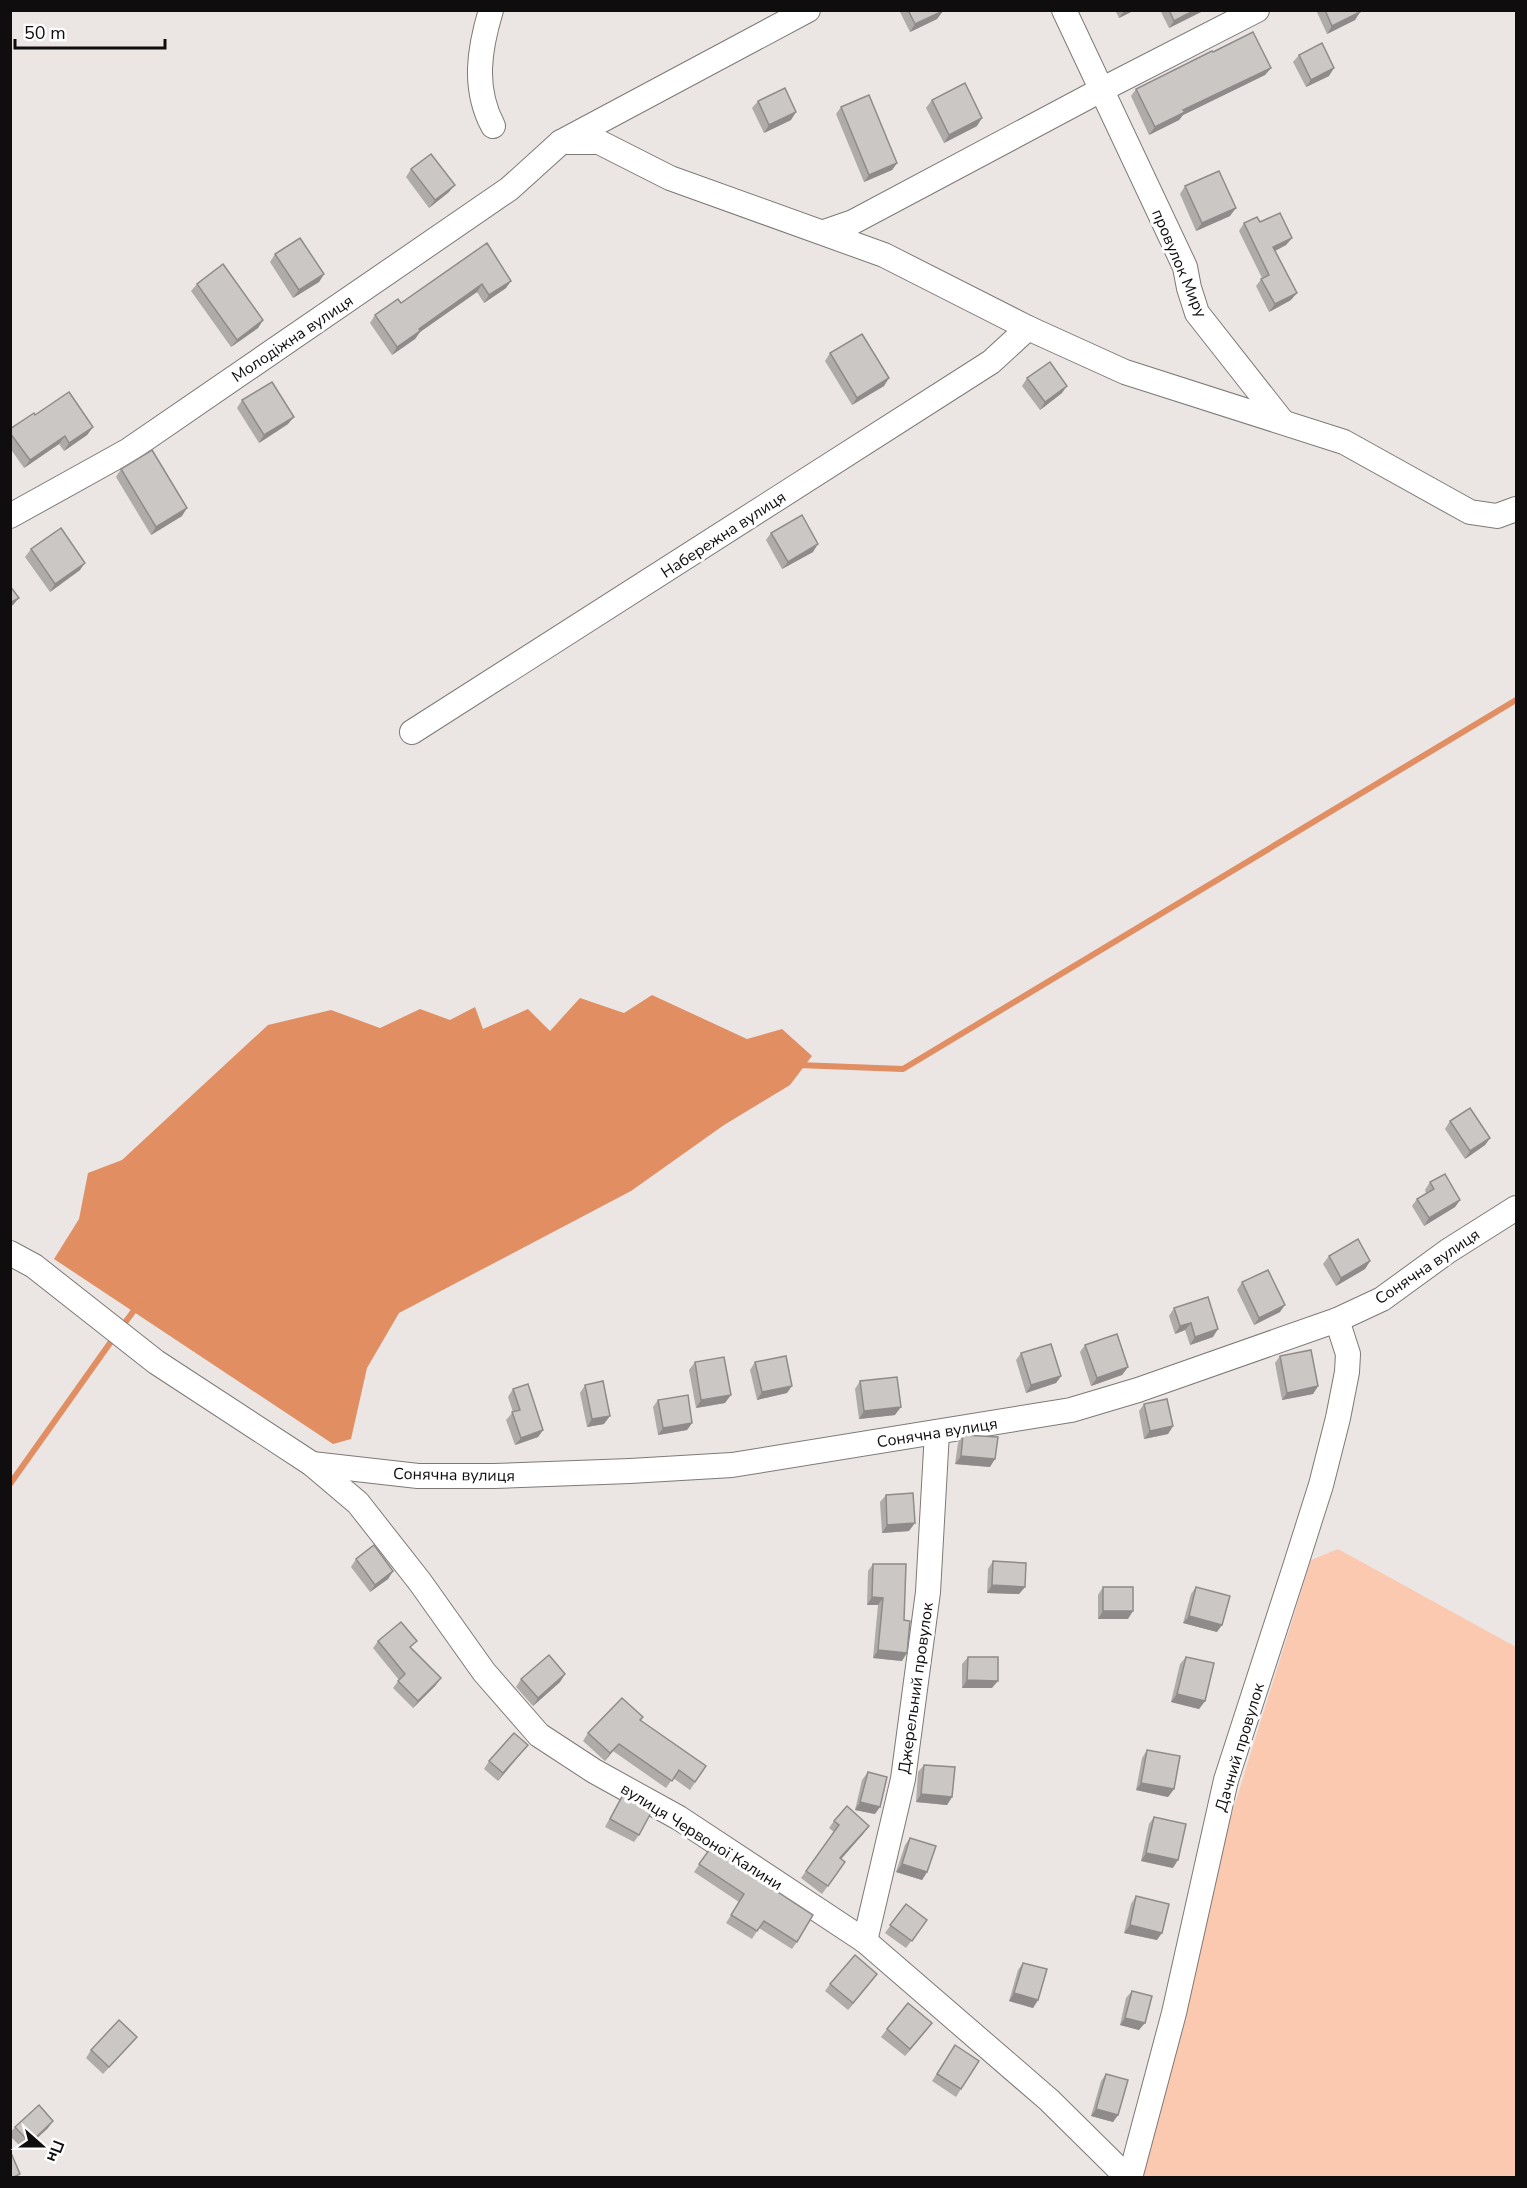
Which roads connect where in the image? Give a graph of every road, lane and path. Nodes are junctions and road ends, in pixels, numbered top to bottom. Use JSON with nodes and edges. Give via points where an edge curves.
{"nodes":[{"id":1,"x":491,"y":10,"type":"edge"},
{"id":2,"x":808,"y":10,"type":"edge"},
{"id":3,"x":1064,"y":10,"type":"edge"},
{"id":4,"x":1257,"y":10,"type":"edge"},
{"id":5,"x":1101,"y":90,"type":"junction"},
{"id":6,"x":493,"y":126,"type":"dead end"},
{"id":7,"x":561,"y":142,"type":"junction"},
{"id":8,"x":824,"y":232,"type":"junction"},
{"id":9,"x":1028,"y":328,"type":"junction"},
{"id":10,"x":1282,"y":421,"type":"junction"},
{"id":11,"x":1516,"y":509,"type":"edge"},
{"id":12,"x":10,"y":516,"type":"edge"},
{"id":13,"x":412,"y":732,"type":"dead end"},
{"id":14,"x":1516,"y":1208,"type":"edge"},
{"id":15,"x":10,"y":1253,"type":"edge"},
{"id":16,"x":1337,"y":1320,"type":"junction"},
{"id":17,"x":937,"y":1432,"type":"junction"},
{"id":18,"x":312,"y":1464,"type":"junction"},
{"id":19,"x":865,"y":1941,"type":"junction"},
{"id":20,"x":1129,"y":2178,"type":"edge"}],
"edges":[{"from":1,"to":6,"type":"street","via":[[478,68],[480,93]]},
{"from":2,"to":7,"type":"street","name":"Молодіжна вулиця"},
{"from":3,"to":5,"type":"street","name":"провулок Миру"},
{"from":4,"to":5,"type":"street"},
{"from":5,"to":8,"type":"street","via":[[853,222]]},
{"from":5,"to":10,"type":"street","name":"провулок Миру","via":[[1185,267],[1197,313]]},
{"from":7,"to":8,"type":"street","via":[[599,142],[670,177]]},
{"from":7,"to":12,"type":"street","name":"Молодіжна вулиця","via":[[509,189],[129,450]]},
{"from":8,"to":9,"type":"street","via":[[884,255]]},
{"from":9,"to":10,"type":"street","via":[[1125,372]]},
{"from":9,"to":13,"type":"street","name":"Набережна вулиця","via":[[991,362]]},
{"from":10,"to":11,"type":"street","via":[[1344,442],[1470,512],[1497,516]]},
{"from":14,"to":16,"type":"street","name":"Сонячна вулиця","via":[[1382,1299]]},
{"from":15,"to":18,"type":"street","name":"вулиця Червоної Калини","via":[[34,1266],[156,1362]]},
{"from":16,"to":17,"type":"street","name":"Сонячна вулиця","via":[[1071,1410]]},
{"from":16,"to":20,"type":"street","name":"Дачний провулок","via":[[1348,1354],[1338,1418],[1321,1485],[1226,1780],[1174,2013]]},
{"from":17,"to":18,"type":"street","name":"Сонячна вулиця","via":[[732,1465],[630,1471],[418,1476]]},
{"from":17,"to":19,"type":"street","name":"Джерельний провулок","via":[[928,1592],[903,1779]]},
{"from":18,"to":19,"type":"street","name":"вулиця Червоної Калини","via":[[358,1503],[484,1671],[539,1735],[679,1818]]},
{"from":19,"to":20,"type":"street","name":"вулиця Червоної Калини","via":[[1049,2100]]}]}
